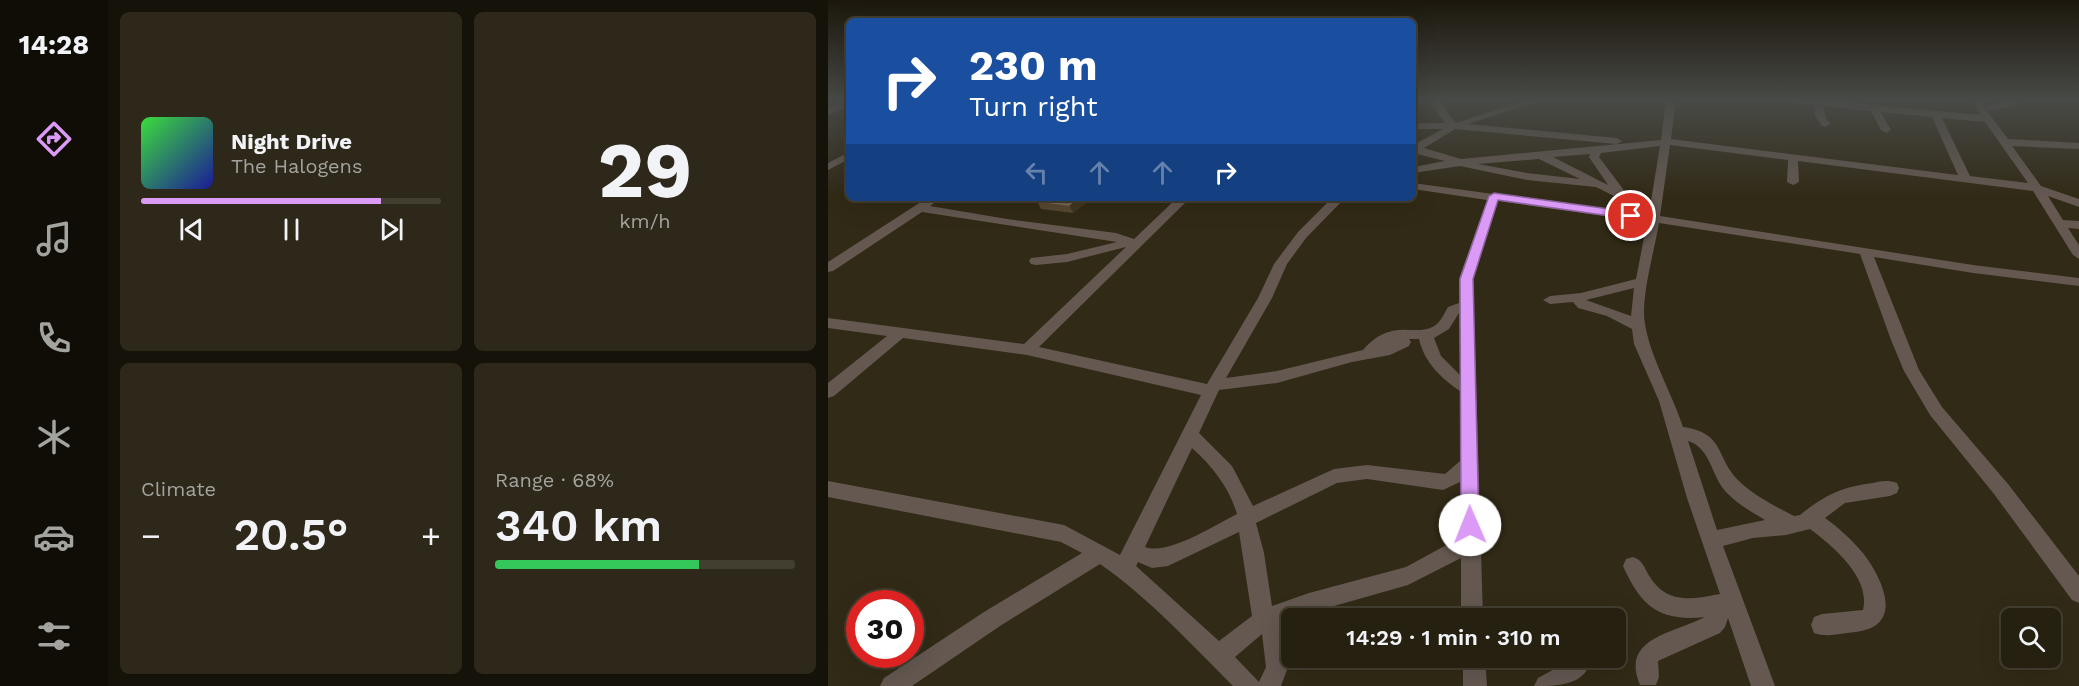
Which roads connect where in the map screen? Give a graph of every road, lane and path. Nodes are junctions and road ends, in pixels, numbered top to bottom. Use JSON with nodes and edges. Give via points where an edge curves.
{"nodes":[{"id":1,"x":1445,"y":131,"type":"edge"},
{"id":2,"x":1499,"y":131,"type":"edge"},
{"id":3,"x":1667,"y":131,"type":"edge"},
{"id":4,"x":1944,"y":131,"type":"edge"},
{"id":5,"x":1996,"y":131,"type":"edge"},
{"id":6,"x":1665,"y":142,"type":"junction"},
{"id":7,"x":2003,"y":142,"type":"junction"},
{"id":8,"x":1640,"y":143,"type":"junction"},
{"id":9,"x":2079,"y":146,"type":"edge"},
{"id":10,"x":1416,"y":148,"type":"edge"},
{"id":11,"x":1416,"y":150,"type":"edge"},
{"id":12,"x":1596,"y":151,"type":"junction"},
{"id":13,"x":834,"y":152,"type":"dead end"},
{"id":14,"x":846,"y":154,"type":"edge"},
{"id":15,"x":1536,"y":155,"type":"junction"},
{"id":16,"x":846,"y":156,"type":"edge"},
{"id":17,"x":1793,"y":158,"type":"junction"},
{"id":18,"x":1455,"y":163,"type":"junction"},
{"id":19,"x":828,"y":167,"type":"edge"},
{"id":20,"x":1416,"y":170,"type":"edge"},
{"id":21,"x":1514,"y":175,"type":"junction"},
{"id":22,"x":1966,"y":180,"type":"junction"},
{"id":23,"x":1793,"y":183,"type":"dead end"},
{"id":24,"x":1598,"y":184,"type":"junction"},
{"id":25,"x":1416,"y":186,"type":"edge"},
{"id":26,"x":2037,"y":188,"type":"junction"},
{"id":27,"x":1622,"y":196,"type":"junction"},
{"id":28,"x":1497,"y":197,"type":"junction"},
{"id":29,"x":930,"y":201,"type":"edge"},
{"id":30,"x":1181,"y":201,"type":"edge"},
{"id":31,"x":1336,"y":201,"type":"edge"},
{"id":32,"x":2079,"y":203,"type":"edge"},
{"id":33,"x":920,"y":208,"type":"junction"},
{"id":34,"x":1654,"y":212,"type":"junction"},
{"id":35,"x":2059,"y":223,"type":"junction"},
{"id":36,"x":2079,"y":225,"type":"edge"},
{"id":37,"x":1133,"y":244,"type":"junction"},
{"id":38,"x":1866,"y":253,"type":"junction"},
{"id":39,"x":2079,"y":255,"type":"edge"},
{"id":40,"x":1036,"y":261,"type":"dead end"},
{"id":41,"x":828,"y":268,"type":"edge"},
{"id":42,"x":1642,"y":282,"type":"junction"},
{"id":43,"x":2079,"y":282,"type":"edge"},
{"id":44,"x":1577,"y":298,"type":"junction"},
{"id":45,"x":1550,"y":300,"type":"dead end"},
{"id":46,"x":1467,"y":305,"type":"junction"},
{"id":47,"x":828,"y":322,"type":"edge"},
{"id":48,"x":1639,"y":326,"type":"junction"},
{"id":49,"x":900,"y":333,"type":"junction"},
{"id":50,"x":1425,"y":335,"type":"junction"},
{"id":51,"x":1404,"y":342,"type":"dead end"},
{"id":52,"x":1027,"y":350,"type":"junction"},
{"id":53,"x":1368,"y":354,"type":"junction"},
{"id":54,"x":1212,"y":388,"type":"junction"},
{"id":55,"x":1468,"y":389,"type":"junction"},
{"id":56,"x":828,"y":392,"type":"edge"},
{"id":57,"x":1677,"y":433,"type":"junction"},
{"id":58,"x":1190,"y":435,"type":"junction"},
{"id":59,"x":1469,"y":464,"type":"junction"},
{"id":60,"x":1890,"y":488,"type":"dead end"},
{"id":61,"x":828,"y":489,"type":"edge"},
{"id":62,"x":1246,"y":518,"type":"junction"},
{"id":63,"x":1801,"y":521,"type":"junction"},
{"id":64,"x":1711,"y":540,"type":"junction"},
{"id":65,"x":1471,"y":541,"type":"junction"},
{"id":66,"x":1100,"y":553,"type":"junction"},
{"id":67,"x":1128,"y":560,"type":"junction"},
{"id":68,"x":1634,"y":566,"type":"dead end"},
{"id":69,"x":2079,"y":593,"type":"edge"},
{"id":70,"x":1726,"y":604,"type":"junction"},
{"id":71,"x":1472,"y":608,"type":"edge"},
{"id":72,"x":1273,"y":617,"type":"junction"},
{"id":73,"x":1822,"y":625,"type":"dead end"},
{"id":74,"x":1219,"y":657,"type":"junction"},
{"id":75,"x":1474,"y":668,"type":"edge"},
{"id":76,"x":1577,"y":668,"type":"dead end"},
{"id":77,"x":1648,"y":677,"type":"dead end"},
{"id":78,"x":892,"y":686,"type":"edge"},
{"id":79,"x":1249,"y":686,"type":"edge"},
{"id":80,"x":1269,"y":686,"type":"edge"},
{"id":81,"x":1475,"y":686,"type":"edge"},
{"id":82,"x":1546,"y":686,"type":"edge"},
{"id":83,"x":1763,"y":686,"type":"edge"}],
"edges":[{"from":1,"to":10,"type":"street"},
{"from":2,"to":8,"type":"street"},
{"from":3,"to":6,"type":"street"},
{"from":4,"to":22,"type":"street"},
{"from":5,"to":7,"type":"street"},
{"from":6,"to":8,"type":"street"},
{"from":6,"to":17,"type":"street"},
{"from":6,"to":34,"type":"street"},
{"from":7,"to":9,"type":"street"},
{"from":7,"to":26,"type":"street"},
{"from":8,"to":12,"type":"street"},
{"from":11,"to":18,"type":"street"},
{"from":12,"to":15,"type":"street"},
{"from":12,"to":27,"type":"street","via":[[1594,157]]},
{"from":13,"to":14,"type":"street"},
{"from":15,"to":18,"type":"street"},
{"from":15,"to":21,"type":"street"},
{"from":15,"to":24,"type":"street"},
{"from":16,"to":19,"type":"street"},
{"from":17,"to":22,"type":"street"},
{"from":17,"to":23,"type":"street"},
{"from":18,"to":20,"type":"street"},
{"from":18,"to":21,"type":"street"},
{"from":21,"to":24,"type":"street"},
{"from":21,"to":28,"type":"street"},
{"from":22,"to":26,"type":"street"},
{"from":24,"to":27,"type":"street"},
{"from":25,"to":28,"type":"street"},
{"from":26,"to":32,"type":"street"},
{"from":26,"to":35,"type":"street"},
{"from":27,"to":34,"type":"street"},
{"from":28,"to":34,"type":"street"},
{"from":28,"to":46,"type":"street","via":[[1466,279]]},
{"from":29,"to":33,"type":"street"},
{"from":30,"to":37,"type":"street"},
{"from":31,"to":54,"type":"street","via":[[1302,235],[1281,264]]},
{"from":33,"to":37,"type":"street","via":[[1116,237]]},
{"from":33,"to":41,"type":"street"},
{"from":34,"to":38,"type":"street"},
{"from":34,"to":42,"type":"street"},
{"from":35,"to":36,"type":"street"},
{"from":35,"to":39,"type":"street"},
{"from":37,"to":40,"type":"street"},
{"from":37,"to":52,"type":"street"},
{"from":38,"to":43,"type":"street"},
{"from":38,"to":69,"type":"street","via":[[1898,340],[1936,411]]},
{"from":42,"to":44,"type":"street"},
{"from":42,"to":48,"type":"street","via":[[1637,310]]},
{"from":44,"to":45,"type":"street"},
{"from":44,"to":48,"type":"street","via":[[1583,305]]},
{"from":46,"to":50,"type":"street","via":[[1453,310],[1443,327]]},
{"from":46,"to":55,"type":"street"},
{"from":47,"to":49,"type":"street"},
{"from":48,"to":57,"type":"street","via":[[1642,344]]},
{"from":49,"to":52,"type":"street"},
{"from":49,"to":56,"type":"street"},
{"from":50,"to":53,"type":"street","via":[[1388,335],[1377,341]]},
{"from":50,"to":55,"type":"street","via":[[1437,360]]},
{"from":51,"to":53,"type":"street","via":[[1390,350]]},
{"from":52,"to":54,"type":"street"},
{"from":53,"to":54,"type":"street"},
{"from":54,"to":58,"type":"street"},
{"from":55,"to":59,"type":"street"},
{"from":57,"to":63,"type":"street","via":[[1690,434],[1707,443],[1738,493]]},
{"from":57,"to":64,"type":"street"},
{"from":58,"to":62,"type":"street","via":[[1226,469],[1244,503]]},
{"from":58,"to":67,"type":"street"},
{"from":59,"to":62,"type":"street","via":[[1443,482],[1367,472],[1334,476]]},
{"from":59,"to":65,"type":"street"},
{"from":60,"to":63,"type":"street","via":[[1839,497]]},
{"from":61,"to":66,"type":"street","via":[[1064,534]]},
{"from":62,"to":67,"type":"street","via":[[1168,557]]},
{"from":62,"to":72,"type":"street"},
{"from":63,"to":64,"type":"street"},
{"from":63,"to":73,"type":"street","via":[[1826,529],[1849,551],[1864,571],[1876,601],[1875,614],[1867,620]]},
{"from":64,"to":70,"type":"street"},
{"from":65,"to":71,"type":"street"},
{"from":65,"to":72,"type":"street","via":[[1433,565],[1398,579]]},
{"from":66,"to":67,"type":"street"},
{"from":66,"to":78,"type":"street"},
{"from":67,"to":74,"type":"street"},
{"from":68,"to":70,"type":"street","via":[[1660,603],[1679,607]]},
{"from":70,"to":77,"type":"street","via":[[1712,625],[1650,653],[1646,660]]},
{"from":70,"to":83,"type":"street"},
{"from":72,"to":74,"type":"street","via":[[1238,639]]},
{"from":72,"to":80,"type":"street","via":[[1277,667]]},
{"from":74,"to":79,"type":"street"},
{"from":75,"to":81,"type":"street"},
{"from":76,"to":82,"type":"street"}]}
